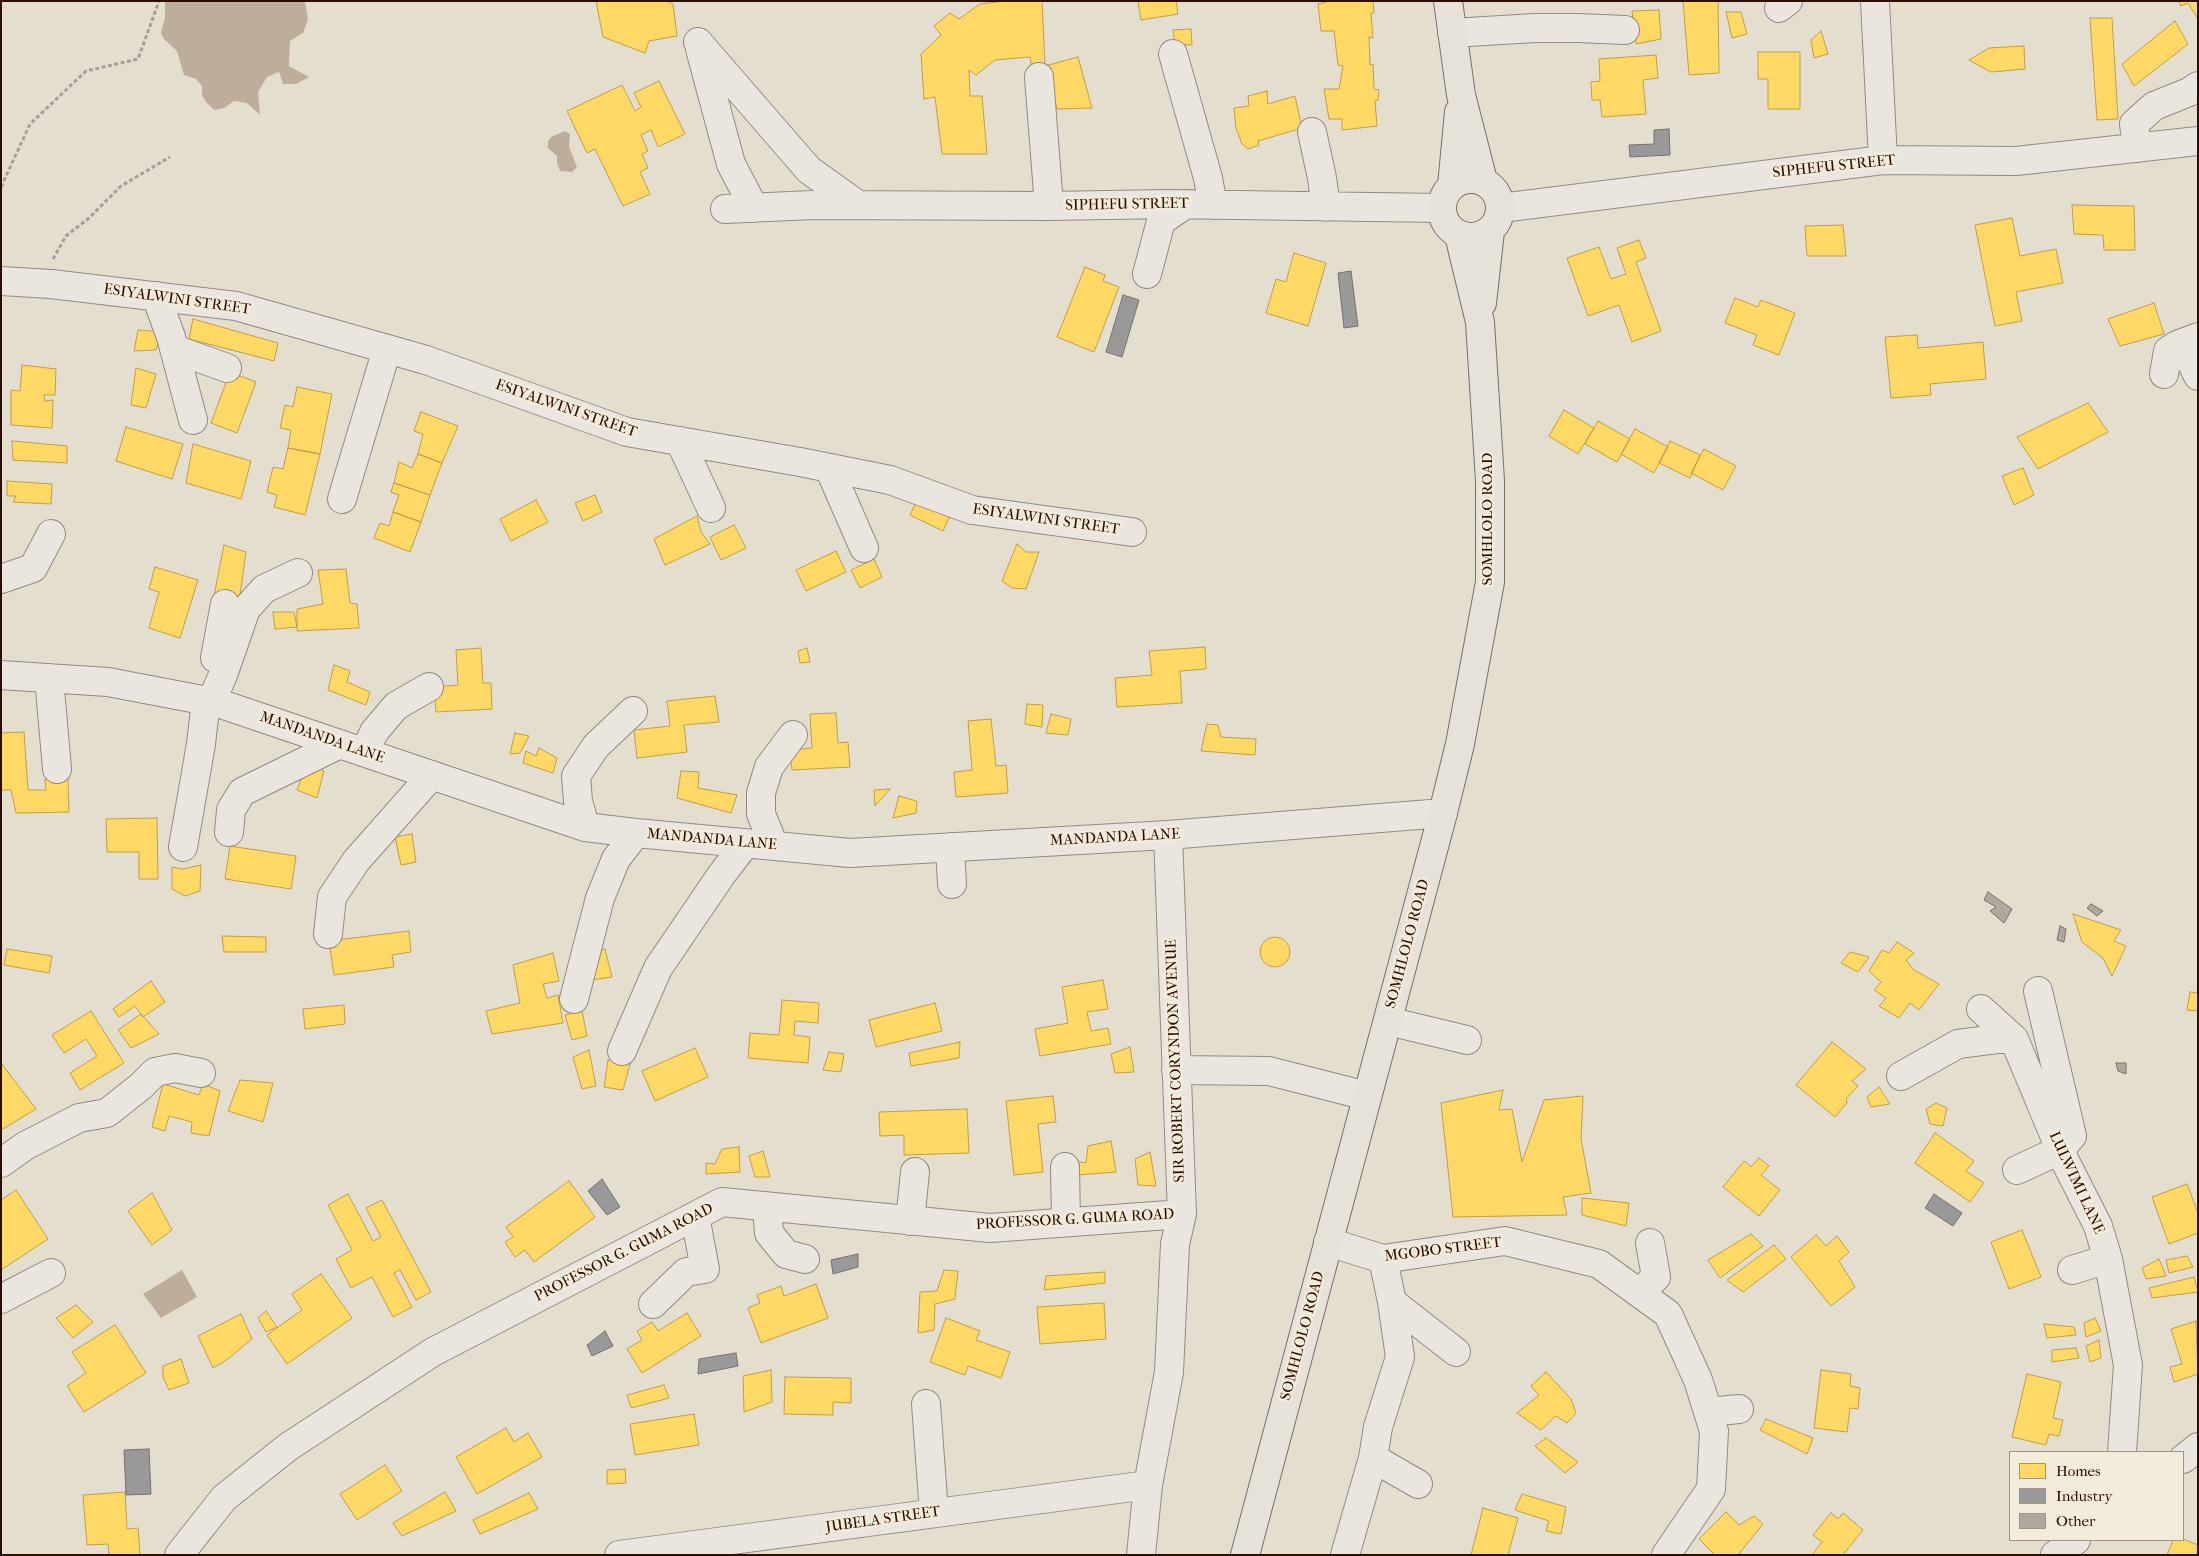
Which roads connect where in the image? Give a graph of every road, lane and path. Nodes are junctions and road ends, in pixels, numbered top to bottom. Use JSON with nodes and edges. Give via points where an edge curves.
{"nodes":[{"id":1,"x":159,"y":1,"type":"edge"},
{"id":2,"x":1448,"y":1,"type":"edge"},
{"id":3,"x":1875,"y":1,"type":"edge"},
{"id":4,"x":1625,"y":30,"type":"dead end"},
{"id":5,"x":1452,"y":34,"type":"junction"},
{"id":6,"x":1173,"y":54,"type":"dead end"},
{"id":7,"x":1039,"y":77,"type":"dead end"},
{"id":8,"x":2198,"y":86,"type":"edge"},
{"id":9,"x":1461,"y":95,"type":"junction"},
{"id":10,"x":1312,"y":132,"type":"dead end"},
{"id":11,"x":2198,"y":141,"type":"edge"},
{"id":12,"x":2138,"y":148,"type":"junction"},
{"id":13,"x":170,"y":157,"type":"dead end"},
{"id":14,"x":1883,"y":160,"type":"junction"},
{"id":15,"x":1483,"y":181,"type":"junction"},
{"id":16,"x":1,"y":187,"type":"edge"},
{"id":17,"x":1447,"y":197,"type":"junction"},
{"id":18,"x":1186,"y":204,"type":"junction"},
{"id":19,"x":1213,"y":205,"type":"junction"},
{"id":20,"x":858,"y":206,"type":"junction"},
{"id":21,"x":1049,"y":206,"type":"junction"},
{"id":22,"x":1326,"y":207,"type":"junction"},
{"id":23,"x":754,"y":208,"type":"junction"},
{"id":24,"x":725,"y":210,"type":"dead end"},
{"id":25,"x":1496,"y":219,"type":"junction"},
{"id":26,"x":1459,"y":235,"type":"junction"},
{"id":27,"x":1147,"y":274,"type":"dead end"},
{"id":28,"x":1,"y":281,"type":"edge"},
{"id":29,"x":39,"y":283,"type":"junction"},
{"id":30,"x":156,"y":296,"type":"junction"},
{"id":31,"x":1480,"y":322,"type":"junction"},
{"id":32,"x":2198,"y":337,"type":"edge"},
{"id":33,"x":174,"y":349,"type":"junction"},
{"id":34,"x":387,"y":349,"type":"junction"},
{"id":35,"x":227,"y":368,"type":"dead end"},
{"id":36,"x":2164,"y":374,"type":"dead end"},
{"id":37,"x":2198,"y":376,"type":"edge"},
{"id":38,"x":193,"y":420,"type":"dead end"},
{"id":39,"x":680,"y":441,"type":"junction"},
{"id":40,"x":829,"y":468,"type":"junction"},
{"id":41,"x":342,"y":499,"type":"dead end"},
{"id":42,"x":711,"y":508,"type":"dead end"},
{"id":43,"x":1132,"y":532,"type":"dead end"},
{"id":44,"x":51,"y":534,"type":"dead end"},
{"id":45,"x":864,"y":548,"type":"dead end"},
{"id":46,"x":298,"y":573,"type":"dead end"},
{"id":47,"x":1,"y":579,"type":"edge"},
{"id":48,"x":226,"y":604,"type":"dead end"},
{"id":49,"x":1,"y":675,"type":"edge"},
{"id":50,"x":49,"y":678,"type":"junction"},
{"id":51,"x":428,"y":687,"type":"dead end"},
{"id":52,"x":208,"y":701,"type":"junction"},
{"id":53,"x":633,"y":711,"type":"dead end"},
{"id":54,"x":792,"y":735,"type":"dead end"},
{"id":55,"x":352,"y":748,"type":"junction"},
{"id":56,"x":57,"y":770,"type":"dead end"},
{"id":57,"x":432,"y":774,"type":"junction"},
{"id":58,"x":1443,"y":813,"type":"junction"},
{"id":59,"x":586,"y":827,"type":"junction"},
{"id":60,"x":229,"y":832,"type":"dead end"},
{"id":61,"x":636,"y":833,"type":"junction"},
{"id":62,"x":1168,"y":835,"type":"junction"},
{"id":63,"x":746,"y":843,"type":"junction"},
{"id":64,"x":774,"y":846,"type":"junction"},
{"id":65,"x":183,"y":847,"type":"dead end"},
{"id":66,"x":950,"y":847,"type":"junction"},
{"id":67,"x":952,"y":884,"type":"dead end"},
{"id":68,"x":328,"y":934,"type":"dead end"},
{"id":69,"x":2038,"y":991,"type":"dead end"},
{"id":70,"x":574,"y":999,"type":"dead end"},
{"id":71,"x":1981,"y":1009,"type":"dead end"},
{"id":72,"x":1388,"y":1021,"type":"junction"},
{"id":73,"x":2014,"y":1039,"type":"junction"},
{"id":74,"x":1467,"y":1040,"type":"dead end"},
{"id":75,"x":622,"y":1051,"type":"dead end"},
{"id":76,"x":1176,"y":1070,"type":"junction"},
{"id":77,"x":201,"y":1073,"type":"dead end"},
{"id":78,"x":1901,"y":1076,"type":"dead end"},
{"id":79,"x":1368,"y":1096,"type":"junction"},
{"id":80,"x":2060,"y":1150,"type":"junction"},
{"id":81,"x":1,"y":1163,"type":"edge"},
{"id":82,"x":1065,"y":1167,"type":"dead end"},
{"id":83,"x":2017,"y":1170,"type":"dead end"},
{"id":84,"x":915,"y":1172,"type":"dead end"},
{"id":85,"x":767,"y":1207,"type":"junction"},
{"id":86,"x":1182,"y":1214,"type":"junction"},
{"id":87,"x":695,"y":1216,"type":"junction"},
{"id":88,"x":910,"y":1221,"type":"junction"},
{"id":89,"x":1066,"y":1222,"type":"junction"},
{"id":90,"x":1328,"y":1242,"type":"junction"},
{"id":91,"x":1650,"y":1243,"type":"dead end"},
{"id":92,"x":806,"y":1259,"type":"dead end"},
{"id":93,"x":1383,"y":1259,"type":"junction"},
{"id":94,"x":2108,"y":1259,"type":"junction"},
{"id":95,"x":2072,"y":1270,"type":"dead end"},
{"id":96,"x":51,"y":1273,"type":"dead end"},
{"id":97,"x":1639,"y":1293,"type":"junction"},
{"id":98,"x":1,"y":1299,"type":"edge"},
{"id":99,"x":1392,"y":1302,"type":"junction"},
{"id":100,"x":653,"y":1304,"type":"dead end"},
{"id":101,"x":1456,"y":1352,"type":"dead end"},
{"id":102,"x":926,"y":1404,"type":"dead end"},
{"id":103,"x":1739,"y":1409,"type":"dead end"},
{"id":104,"x":1708,"y":1412,"type":"junction"},
{"id":105,"x":2122,"y":1451,"type":"edge"},
{"id":106,"x":1373,"y":1458,"type":"junction"},
{"id":107,"x":1418,"y":1484,"type":"dead end"},
{"id":108,"x":1148,"y":1485,"type":"junction"},
{"id":109,"x":934,"y":1513,"type":"junction"},
{"id":110,"x":2054,"y":1541,"type":"edge"},
{"id":111,"x":2074,"y":1541,"type":"edge"},
{"id":112,"x":180,"y":1555,"type":"edge"},
{"id":113,"x":619,"y":1555,"type":"edge"},
{"id":114,"x":1141,"y":1555,"type":"edge"},
{"id":115,"x":1245,"y":1555,"type":"edge"},
{"id":116,"x":1345,"y":1555,"type":"edge"},
{"id":117,"x":1666,"y":1555,"type":"edge"},
{"id":118,"x":2053,"y":1555,"type":"edge"}],
"edges":[{"from":1,"to":16,"type":"path","via":[[138,59],[86,71],[72,84],[30,124]]},
{"from":2,"to":5,"type":"main road"},
{"from":3,"to":14,"type":"street"},
{"from":4,"to":5,"type":"street","via":[[1535,28]]},
{"from":5,"to":9,"type":"main road"},
{"from":6,"to":19,"type":"street"},
{"from":7,"to":21,"type":"street"},
{"from":8,"to":12,"type":"street","via":[[2154,106],[2134,124]]},
{"from":9,"to":15,"type":"main road"},
{"from":9,"to":17,"type":"main road"},
{"from":10,"to":22,"type":"street"},
{"from":11,"to":12,"type":"street","name":"SIPHEFU STREET"},
{"from":12,"to":14,"type":"street","name":"SIPHEFU STREET","via":[[2016,161]]},
{"from":13,"to":29,"type":"path","via":[[121,186],[66,236]]},
{"from":14,"to":25,"type":"street","name":"SIPHEFU STREET"},
{"from":15,"to":17,"type":"main road","via":[[1467,179]]},
{"from":15,"to":25,"type":"main road","via":[[1496,192]]},
{"from":17,"to":22,"type":"street","name":"SIPHEFU STREET"},
{"from":17,"to":26,"type":"main road","name":"SOMHLOLO ROAD","via":[[1446,224]]},
{"from":18,"to":19,"type":"street","name":"SIPHEFU STREET"},
{"from":18,"to":21,"type":"street","name":"SIPHEFU STREET"},
{"from":18,"to":27,"type":"street","via":[[1161,221]]},
{"from":19,"to":22,"type":"street","name":"SIPHEFU STREET"},
{"from":20,"to":21,"type":"street","name":"SIPHEFU STREET"},
{"from":20,"to":23,"type":"street","name":"SIPHEFU STREET"},
{"from":20,"to":23,"type":"street","via":[[808,170],[698,42],[731,164]]},
{"from":23,"to":24,"type":"street","name":"SIPHEFU STREET"},
{"from":25,"to":26,"type":"main road","via":[[1475,237]]},
{"from":25,"to":31,"type":"main road","name":"SOMHLOLO ROAD"},
{"from":26,"to":31,"type":"main road","name":"SOMHLOLO ROAD"},
{"from":28,"to":29,"type":"street","name":"ESIYALWINI STREET"},
{"from":29,"to":30,"type":"street","name":"ESIYALWINI STREET"},
{"from":30,"to":33,"type":"street"},
{"from":30,"to":34,"type":"street","name":"ESIYALWINI STREET","via":[[236,306]]},
{"from":31,"to":58,"type":"main road","name":"SOMHLOLO ROAD","via":[[1490,481],[1490,582],[1460,744]]},
{"from":32,"to":36,"type":"street","via":[[2168,351]]},
{"from":32,"to":37,"type":"street","via":[[2190,346],[2192,364]]},
{"from":33,"to":35,"type":"street"},
{"from":33,"to":38,"type":"street"},
{"from":34,"to":39,"type":"street","name":"ESIYALWINI STREET","via":[[628,432]]},
{"from":34,"to":41,"type":"street"},
{"from":39,"to":40,"type":"street","name":"ESIYALWINI STREET"},
{"from":39,"to":42,"type":"street"},
{"from":40,"to":43,"type":"street","name":"ESIYALWINI STREET","via":[[890,480],[972,510]]},
{"from":40,"to":45,"type":"street"},
{"from":44,"to":47,"type":"street","via":[[33,568]]},
{"from":46,"to":52,"type":"street","via":[[264,589],[246,609],[226,667]]},
{"from":48,"to":52,"type":"street"},
{"from":49,"to":50,"type":"street","name":"MANDANDA LANE"},
{"from":50,"to":52,"type":"street","name":"MANDANDA LANE","via":[[108,682]]},
{"from":50,"to":56,"type":"street"},
{"from":51,"to":55,"type":"street","via":[[396,706],[374,732]]},
{"from":52,"to":55,"type":"street","name":"MANDANDA LANE"},
{"from":52,"to":65,"type":"street"},
{"from":53,"to":59,"type":"street","via":[[596,746],[576,776],[578,801]]},
{"from":54,"to":64,"type":"street","via":[[769,767],[761,793],[761,814]]},
{"from":55,"to":57,"type":"street","name":"MANDANDA LANE"},
{"from":55,"to":60,"type":"street","via":[[242,792],[231,810]]},
{"from":57,"to":59,"type":"street","name":"MANDANDA LANE"},
{"from":57,"to":68,"type":"street","via":[[356,861],[332,897]]},
{"from":58,"to":62,"type":"street","name":"MANDANDA LANE"},
{"from":58,"to":72,"type":"main road","name":"SOMHLOLO ROAD"},
{"from":59,"to":61,"type":"street","name":"MANDANDA LANE"},
{"from":61,"to":63,"type":"street","name":"MANDANDA LANE"},
{"from":61,"to":70,"type":"street","via":[[616,860],[600,898]]},
{"from":62,"to":66,"type":"street","name":"MANDANDA LANE"},
{"from":62,"to":76,"type":"street","name":"SIR ROBERT CORYNDON AVENUE"},
{"from":63,"to":64,"type":"street","name":"MANDANDA LANE"},
{"from":63,"to":75,"type":"street","via":[[658,968]]},
{"from":64,"to":66,"type":"street","name":"MANDANDA LANE","via":[[850,853]]},
{"from":66,"to":67,"type":"street"},
{"from":69,"to":80,"type":"street","via":[[2072,1136]]},
{"from":71,"to":73,"type":"street"},
{"from":72,"to":74,"type":"street"},
{"from":72,"to":79,"type":"main road","name":"SOMHLOLO ROAD"},
{"from":73,"to":78,"type":"street","via":[[1958,1044]]},
{"from":73,"to":80,"type":"street","name":"LULWIMI LANE"},
{"from":76,"to":79,"type":"street","via":[[1269,1071]]},
{"from":76,"to":86,"type":"street","name":"SIR ROBERT CORYNDON AVENUE"},
{"from":77,"to":81,"type":"street","via":[[175,1068],[155,1072],[107,1113],[78,1118],[25,1146]]},
{"from":79,"to":90,"type":"main road","name":"SOMHLOLO ROAD"},
{"from":80,"to":83,"type":"street"},
{"from":80,"to":94,"type":"street","name":"LULWIMI LANE","via":[[2098,1226]]},
{"from":82,"to":89,"type":"street"},
{"from":84,"to":88,"type":"street"},
{"from":85,"to":87,"type":"street","name":"PROFESSOR G. GUMA ROAD","via":[[722,1202]]},
{"from":85,"to":88,"type":"street","name":"PROFESSOR G. GUMA ROAD"},
{"from":85,"to":92,"type":"street","via":[[769,1233],[786,1254]]},
{"from":86,"to":89,"type":"street","name":"PROFESSOR G. GUMA ROAD"},
{"from":86,"to":108,"type":"street","name":"SIR ROBERT CORYNDON AVENUE","via":[[1175,1244],[1169,1372]]},
{"from":87,"to":100,"type":"street","via":[[706,1269],[686,1272]]},
{"from":87,"to":112,"type":"street","name":"PROFESSOR G. GUMA ROAD","via":[[433,1352],[288,1447],[224,1498]]},
{"from":88,"to":89,"type":"street","name":"PROFESSOR G. GUMA ROAD","via":[[990,1228]]},
{"from":90,"to":93,"type":"street","name":"MGOBO STREET"},
{"from":90,"to":115,"type":"main road","name":"SOMHLOLO ROAD"},
{"from":91,"to":97,"type":"street","via":[[1656,1277]]},
{"from":93,"to":97,"type":"street","name":"MGOBO STREET","via":[[1505,1241],[1599,1264]]},
{"from":93,"to":99,"type":"street"},
{"from":94,"to":95,"type":"street"},
{"from":94,"to":105,"type":"street","name":"LULWIMI LANE","via":[[2128,1365]]},
{"from":96,"to":98,"type":"street"},
{"from":97,"to":104,"type":"street","name":"MGOBO STREET","via":[[1668,1314],[1698,1380]]},
{"from":99,"to":101,"type":"street"},
{"from":99,"to":106,"type":"street","via":[[1400,1357],[1378,1427]]},
{"from":102,"to":109,"type":"street"},
{"from":103,"to":104,"type":"street"},
{"from":104,"to":117,"type":"street","name":"MGOBO STREET","via":[[1714,1431],[1711,1489]]},
{"from":106,"to":107,"type":"street"},
{"from":106,"to":116,"type":"street"},
{"from":108,"to":109,"type":"street","name":"JUBELA STREET"},
{"from":108,"to":114,"type":"street","name":"SIR ROBERT CORYNDON AVENUE"},
{"from":109,"to":113,"type":"street","name":"JUBELA STREET"},
{"from":110,"to":118,"type":"street"},
{"from":111,"to":118,"type":"street"}]}
